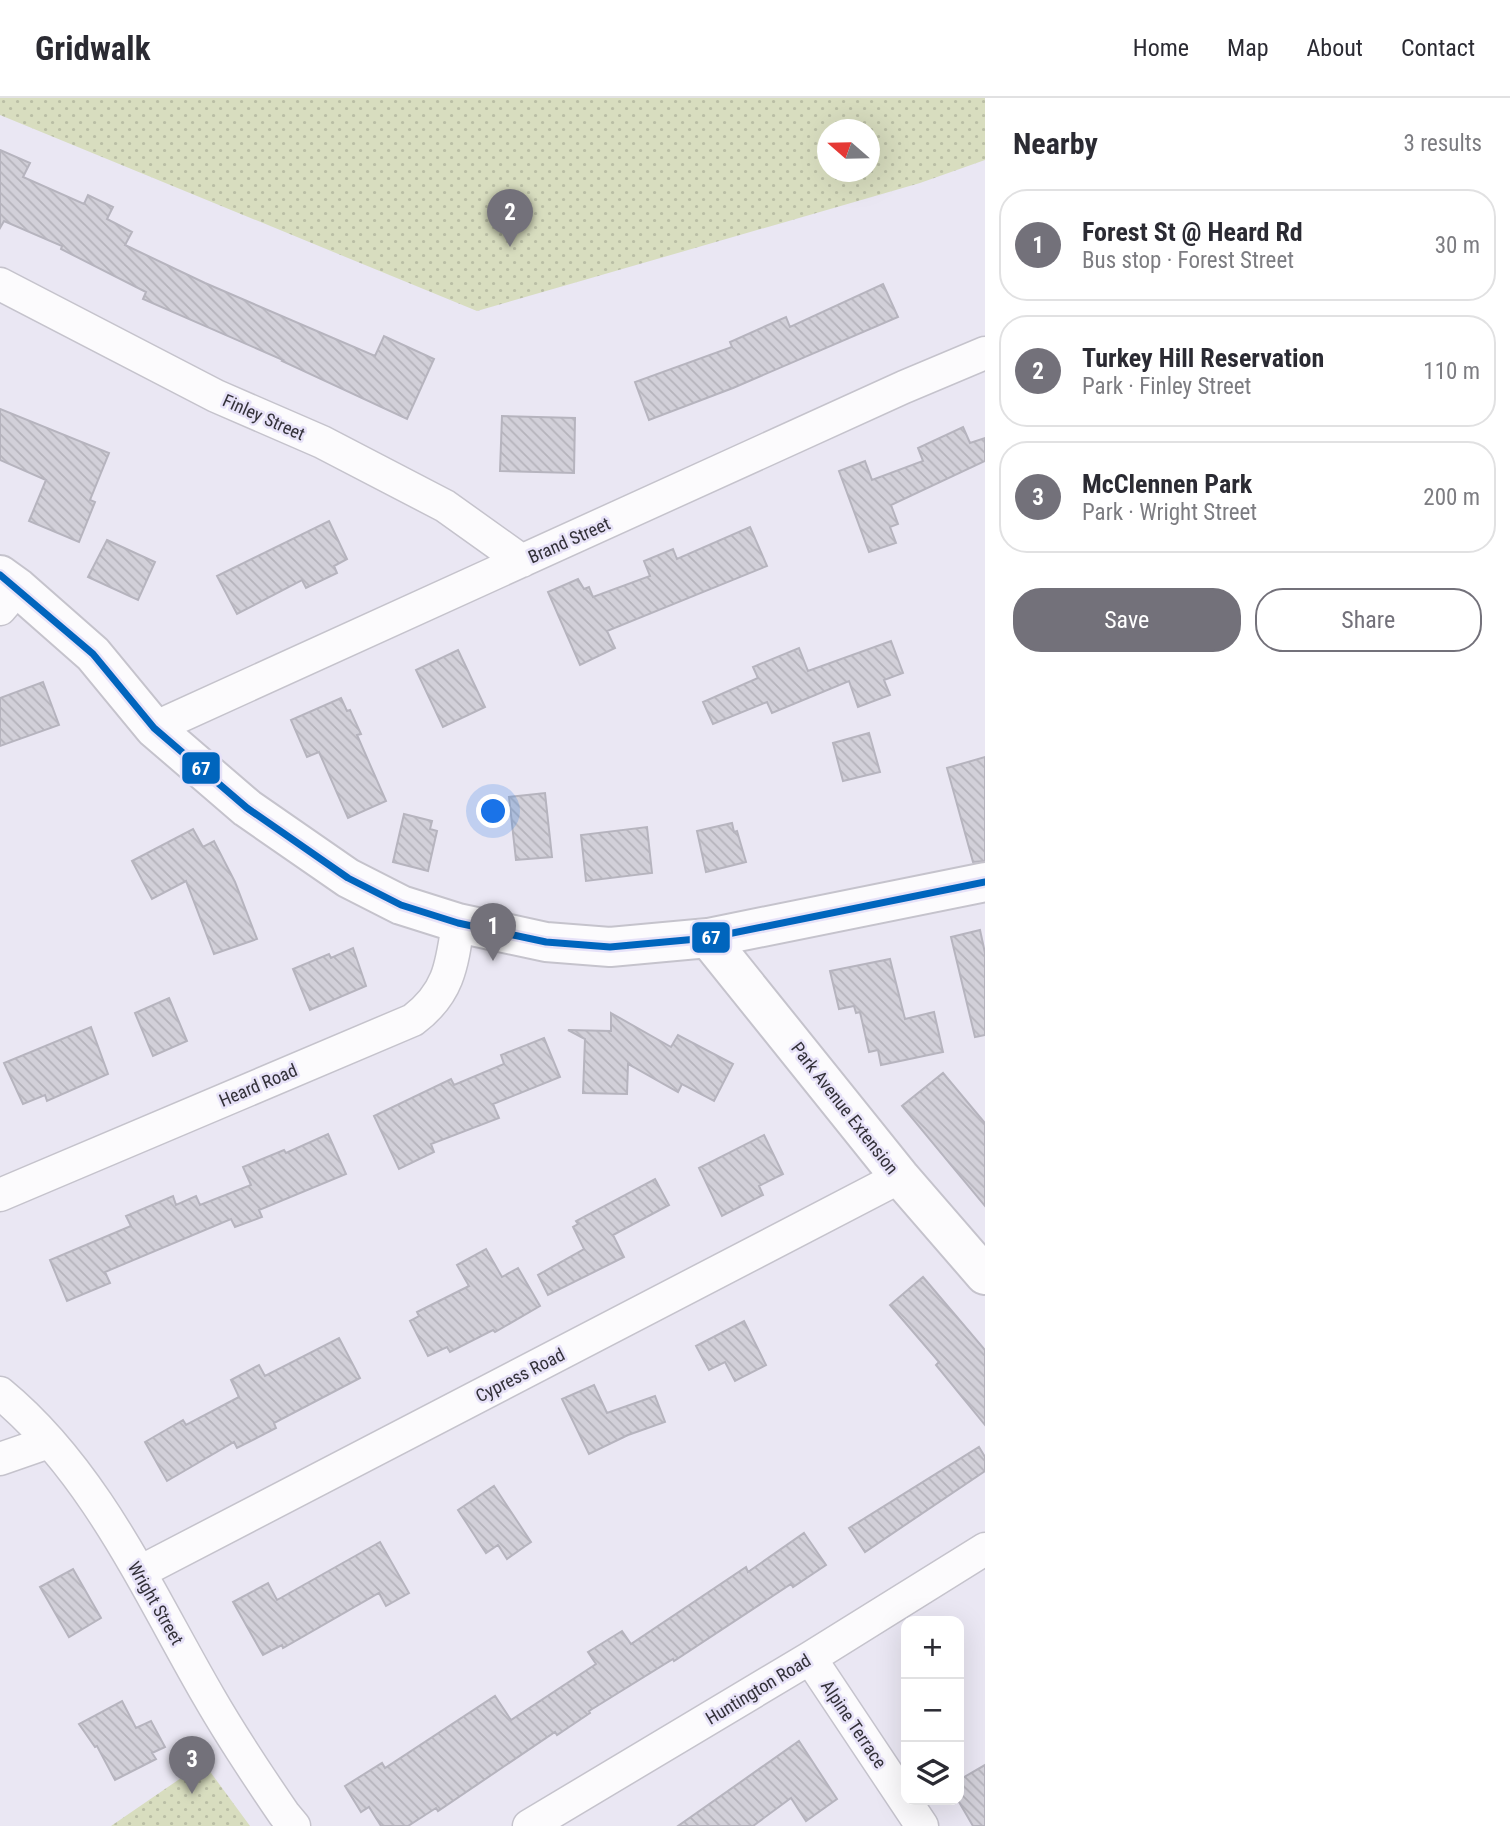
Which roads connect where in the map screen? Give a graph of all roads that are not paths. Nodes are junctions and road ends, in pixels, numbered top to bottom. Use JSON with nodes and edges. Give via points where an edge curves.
{"nodes":[{"id":1,"x":0,"y":284,"type":"edge"},
{"id":2,"x":985,"y":353,"type":"edge"},
{"id":3,"x":522,"y":561,"type":"junction"},
{"id":4,"x":6,"y":591,"type":"edge"},
{"id":5,"x":154,"y":728,"type":"junction"},
{"id":6,"x":985,"y":882,"type":"edge"},
{"id":7,"x":458,"y":923,"type":"junction"},
{"id":8,"x":708,"y":938,"type":"junction"},
{"id":9,"x":900,"y":1177,"type":"junction"},
{"id":10,"x":0,"y":1195,"type":"edge"},
{"id":11,"x":985,"y":1275,"type":"edge"},
{"id":12,"x":0,"y":1393,"type":"edge"},
{"id":13,"x":49,"y":1442,"type":"junction"},
{"id":14,"x":0,"y":1459,"type":"edge"},
{"id":15,"x":985,"y":1549,"type":"edge"},
{"id":16,"x":140,"y":1573,"type":"junction"},
{"id":17,"x":810,"y":1658,"type":"junction"},
{"id":18,"x":294,"y":1826,"type":"edge"},
{"id":19,"x":529,"y":1826,"type":"edge"},
{"id":20,"x":922,"y":1826,"type":"edge"}],
"edges":[{"from":1,"to":3,"type":"street","name":"Finley Street","via":[[216,396],[322,442],[445,506]]},
{"from":2,"to":3,"type":"street","name":"Brand Street"},
{"from":3,"to":5,"type":"street","name":"Brand Street"},
{"from":4,"to":5,"type":"main road","via":[[93,654]]},
{"from":5,"to":7,"type":"main road","via":[[247,808],[348,878],[401,905]]},
{"from":6,"to":8,"type":"main road"},
{"from":7,"to":8,"type":"main road","via":[[546,942],[610,947]]},
{"from":7,"to":10,"type":"street","name":"Heard Road","via":[[447,982],[429,1008],[413,1020]]},
{"from":8,"to":9,"type":"main road","name":"Park Avenue Extension"},
{"from":9,"to":11,"type":"main road","name":"Park Avenue Extension"},
{"from":9,"to":16,"type":"street","name":"Cypress Road"},
{"from":12,"to":13,"type":"street","name":"Wright Street"},
{"from":13,"to":14,"type":"street"},
{"from":13,"to":16,"type":"street","name":"Wright Street","via":[[88,1492]]},
{"from":15,"to":17,"type":"street","name":"Huntington Road"},
{"from":16,"to":18,"type":"street","name":"Wright Street","via":[[210,1699]]},
{"from":17,"to":19,"type":"street","name":"Huntington Road"},
{"from":17,"to":20,"type":"street","name":"Alpine Terrace"}]}
